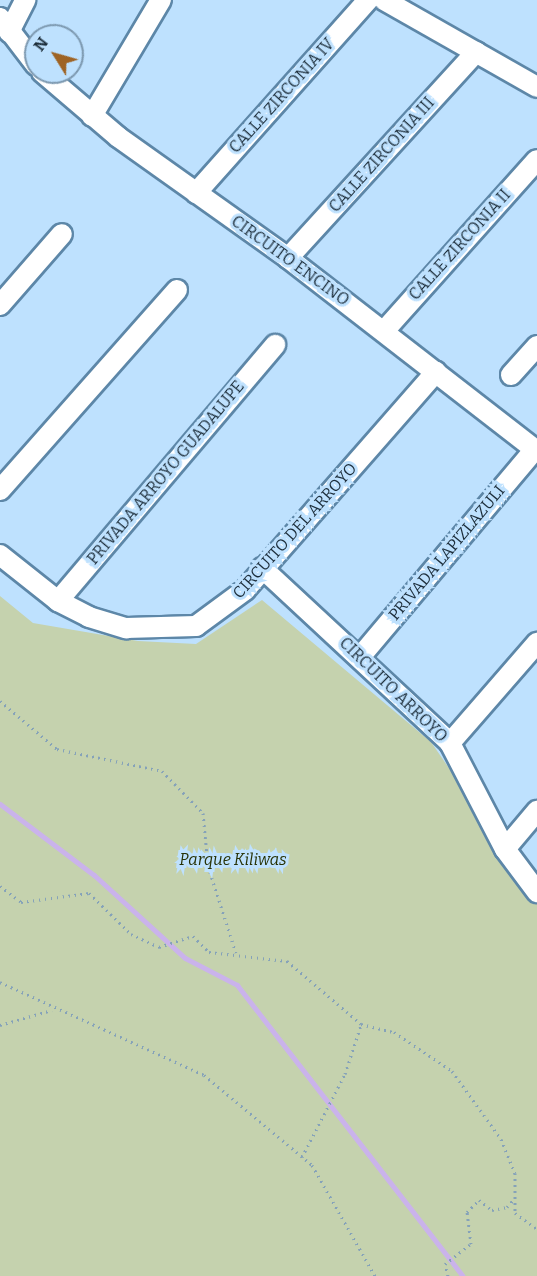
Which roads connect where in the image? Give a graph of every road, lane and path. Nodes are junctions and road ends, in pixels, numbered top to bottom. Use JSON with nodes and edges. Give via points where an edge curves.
{"nodes":[{"id":1,"x":25,"y":0,"type":"edge"},
{"id":2,"x":161,"y":0,"type":"edge"},
{"id":3,"x":368,"y":0,"type":"edge"},
{"id":4,"x":384,"y":0,"type":"edge"},
{"id":5,"x":4,"y":25,"type":"edge"},
{"id":6,"x":24,"y":50,"type":"edge"},
{"id":7,"x":476,"y":52,"type":"junction"},
{"id":8,"x":56,"y":84,"type":"edge"},
{"id":9,"x":537,"y":87,"type":"edge"},
{"id":10,"x":92,"y":116,"type":"junction"},
{"id":11,"x":537,"y":160,"type":"edge"},
{"id":12,"x":196,"y":193,"type":"junction"},
{"id":13,"x":63,"y":234,"type":"dead end"},
{"id":14,"x":288,"y":258,"type":"junction"},
{"id":15,"x":177,"y":290,"type":"dead end"},
{"id":16,"x":0,"y":305,"type":"edge"},
{"id":17,"x":384,"y":331,"type":"junction"},
{"id":18,"x":275,"y":345,"type":"dead end"},
{"id":19,"x":537,"y":346,"type":"edge"},
{"id":20,"x":436,"y":372,"type":"junction"},
{"id":21,"x":511,"y":375,"type":"dead end"},
{"id":22,"x":536,"y":450,"type":"edge"},
{"id":23,"x":0,"y":490,"type":"edge"},
{"id":24,"x":0,"y":555,"type":"edge"},
{"id":25,"x":262,"y":568,"type":"junction"},
{"id":26,"x":58,"y":601,"type":"junction"},
{"id":27,"x":537,"y":643,"type":"edge"},
{"id":28,"x":360,"y":657,"type":"junction"},
{"id":29,"x":0,"y":701,"type":"edge"},
{"id":30,"x":450,"y":744,"type":"junction"},
{"id":31,"x":537,"y":811,"type":"edge"},
{"id":32,"x":505,"y":849,"type":"junction"},
{"id":33,"x":0,"y":886,"type":"edge"},
{"id":34,"x":537,"y":892,"type":"edge"},
{"id":35,"x":236,"y":953,"type":"junction"},
{"id":36,"x":0,"y":982,"type":"edge"},
{"id":37,"x":55,"y":1010,"type":"junction"},
{"id":38,"x":361,"y":1024,"type":"junction"},
{"id":39,"x":0,"y":1025,"type":"edge"},
{"id":40,"x":302,"y":1157,"type":"junction"},
{"id":41,"x":515,"y":1198,"type":"junction"},
{"id":42,"x":537,"y":1229,"type":"edge"},
{"id":43,"x":375,"y":1276,"type":"edge"},
{"id":44,"x":448,"y":1276,"type":"edge"}],
"edges":[{"from":1,"to":5,"type":"street"},
{"from":2,"to":10,"type":"street"},
{"from":3,"to":12,"type":"street","name":"CALLE ZIRCONIA IV"},
{"from":4,"to":7,"type":"street"},
{"from":5,"to":6,"type":"street"},
{"from":7,"to":9,"type":"street"},
{"from":7,"to":14,"type":"street","name":"CALLE ZIRCONIA III"},
{"from":8,"to":10,"type":"street","name":"CIRCUITO ENCINO"},
{"from":10,"to":12,"type":"street","name":"CIRCUITO ENCINO"},
{"from":11,"to":17,"type":"street","name":"CALLE ZIRCONIA II"},
{"from":12,"to":14,"type":"street","name":"CIRCUITO ENCINO"},
{"from":13,"to":16,"type":"street"},
{"from":14,"to":17,"type":"street","name":"CIRCUITO ENCINO"},
{"from":15,"to":23,"type":"street"},
{"from":17,"to":20,"type":"street","name":"CIRCUITO ENCINO"},
{"from":18,"to":26,"type":"street","name":"PRIVADA ARROYO GUADALUPE"},
{"from":19,"to":21,"type":"street"},
{"from":20,"to":22,"type":"street","name":"CIRCUITO ENCINO"},
{"from":20,"to":25,"type":"street","name":"CIRCUITO DEL ARROYO"},
{"from":22,"to":28,"type":"street","name":"PRIVADA LAPIZLAZULI"},
{"from":24,"to":26,"type":"street","name":"CIRCUITO DEL ARROYO"},
{"from":25,"to":26,"type":"street","name":"CIRCUITO DEL ARROYO","via":[[223,608],[196,626],[126,628]]},
{"from":25,"to":28,"type":"street","name":"CIRCUITO ARROYO"},
{"from":27,"to":30,"type":"street"},
{"from":28,"to":30,"type":"street","name":"CIRCUITO ARROYO"},
{"from":29,"to":35,"type":"path","via":[[57,749],[162,771],[203,813],[208,866]]},
{"from":30,"to":32,"type":"street","name":"CIRCUITO ARROYO"},
{"from":31,"to":32,"type":"street"},
{"from":32,"to":34,"type":"street","name":"CIRCUITO ARROYO"},
{"from":33,"to":35,"type":"path","via":[[21,902],[89,893],[131,934],[159,947],[194,936],[209,952]]},
{"from":35,"to":38,"type":"path","via":[[287,962]]},
{"from":36,"to":37,"type":"path"},
{"from":37,"to":39,"type":"path","via":[[25,1013]]},
{"from":37,"to":40,"type":"path","via":[[102,1025],[204,1076]]},
{"from":38,"to":40,"type":"path","via":[[345,1074]]},
{"from":38,"to":41,"type":"path","via":[[394,1032],[452,1071],[501,1140],[515,1173]]},
{"from":40,"to":43,"type":"path"},
{"from":41,"to":42,"type":"path","via":[[515,1213]]},
{"from":41,"to":44,"type":"path","via":[[507,1207],[492,1210],[479,1200],[467,1212],[471,1244],[445,1264]]}]}
